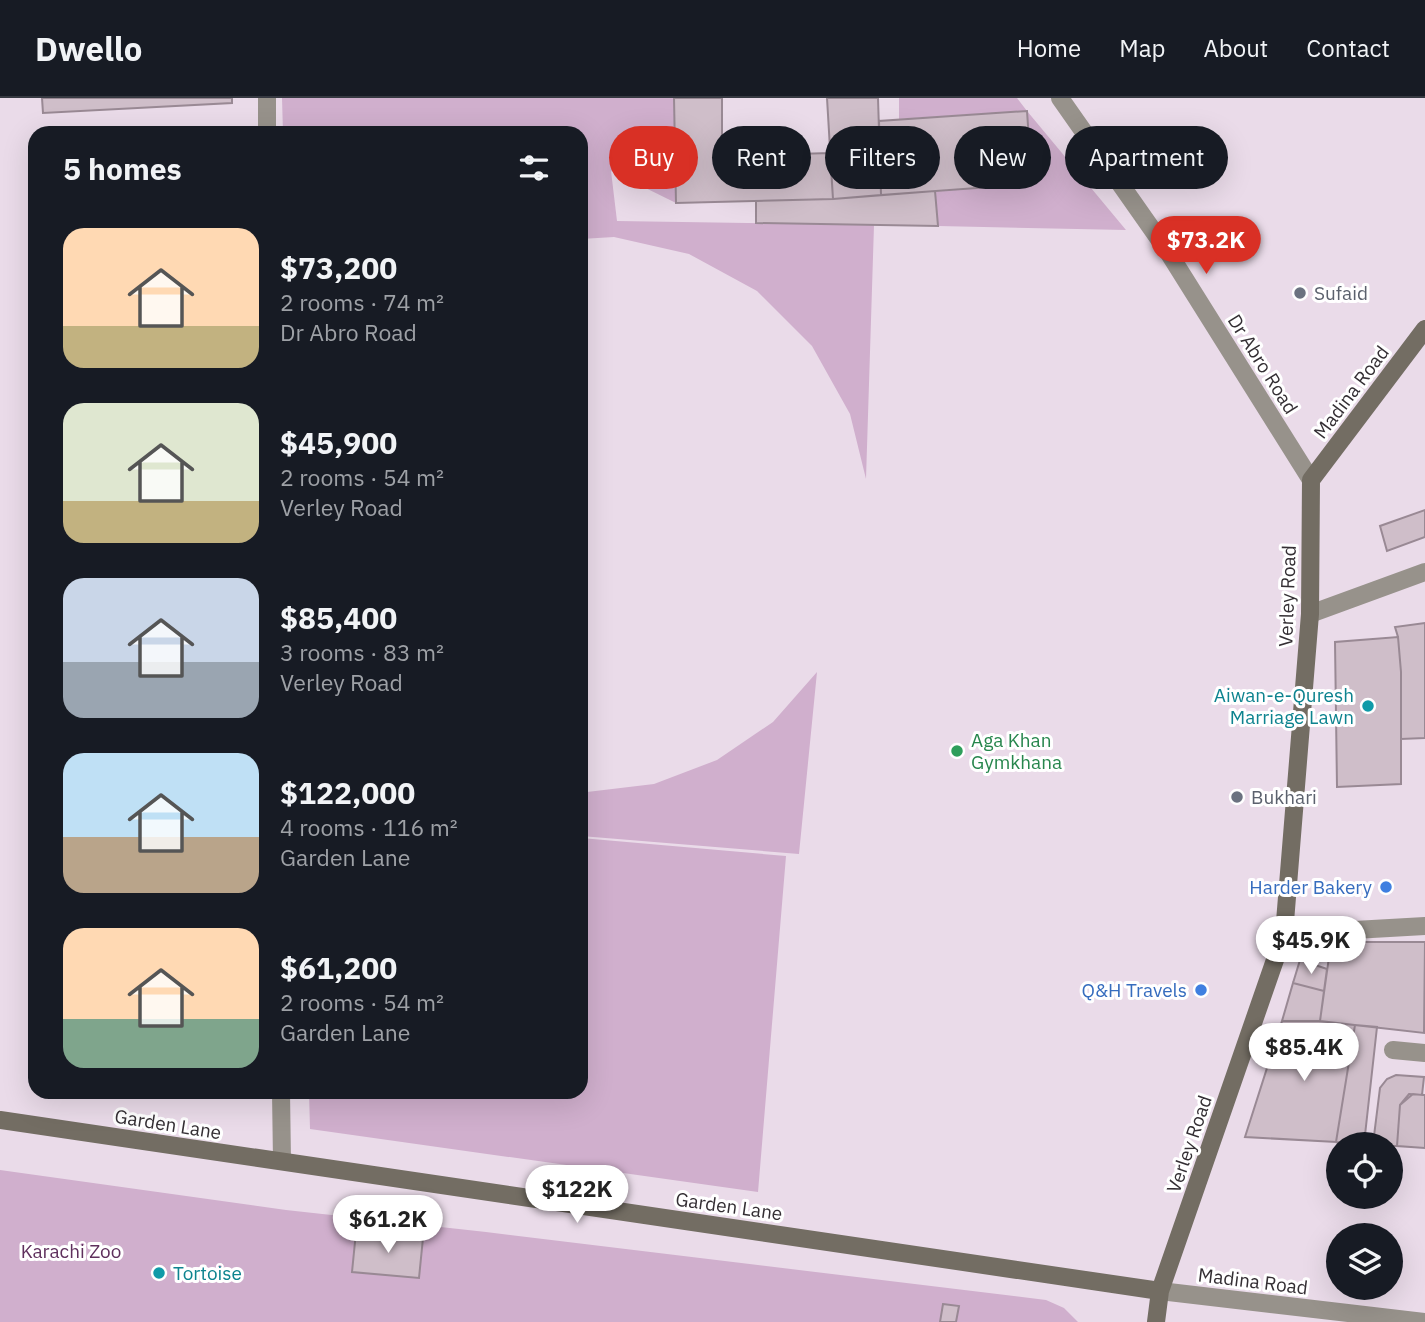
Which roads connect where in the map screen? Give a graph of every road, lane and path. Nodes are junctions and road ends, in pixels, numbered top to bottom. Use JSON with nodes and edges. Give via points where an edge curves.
{"nodes":[{"id":1,"x":267,"y":98,"type":"edge"},
{"id":2,"x":1060,"y":98,"type":"edge"},
{"id":3,"x":267,"y":126,"type":"edge"},
{"id":4,"x":1425,"y":329,"type":"edge"},
{"id":5,"x":1311,"y":480,"type":"junction"},
{"id":6,"x":1425,"y":572,"type":"edge"},
{"id":7,"x":1310,"y":614,"type":"junction"},
{"id":8,"x":1425,"y":926,"type":"edge"},
{"id":9,"x":1284,"y":934,"type":"junction"},
{"id":10,"x":1393,"y":1050,"type":"dead end"},
{"id":11,"x":1425,"y":1053,"type":"edge"},
{"id":12,"x":281,"y":1099,"type":"edge"},
{"id":13,"x":0,"y":1120,"type":"edge"},
{"id":14,"x":282,"y":1161,"type":"junction"},
{"id":15,"x":1160,"y":1291,"type":"junction"},
{"id":16,"x":1156,"y":1322,"type":"edge"},
{"id":17,"x":1424,"y":1322,"type":"edge"}],
"edges":[{"from":1,"to":3,"type":"street"},
{"from":2,"to":5,"type":"street","name":"Dr Abro Road","via":[[1168,251]]},
{"from":4,"to":5,"type":"main road","name":"Madina Road"},
{"from":5,"to":7,"type":"main road","name":"Verley Road"},
{"from":6,"to":7,"type":"street"},
{"from":7,"to":9,"type":"main road","name":"Verley Road"},
{"from":8,"to":9,"type":"street"},
{"from":9,"to":15,"type":"main road","name":"Verley Road"},
{"from":10,"to":11,"type":"street"},
{"from":12,"to":14,"type":"street"},
{"from":13,"to":14,"type":"main road","name":"Garden Lane"},
{"from":14,"to":15,"type":"main road","name":"Garden Lane"},
{"from":15,"to":16,"type":"main road","name":"Verley Road"},
{"from":15,"to":17,"type":"street","name":"Madina Road"}]}
